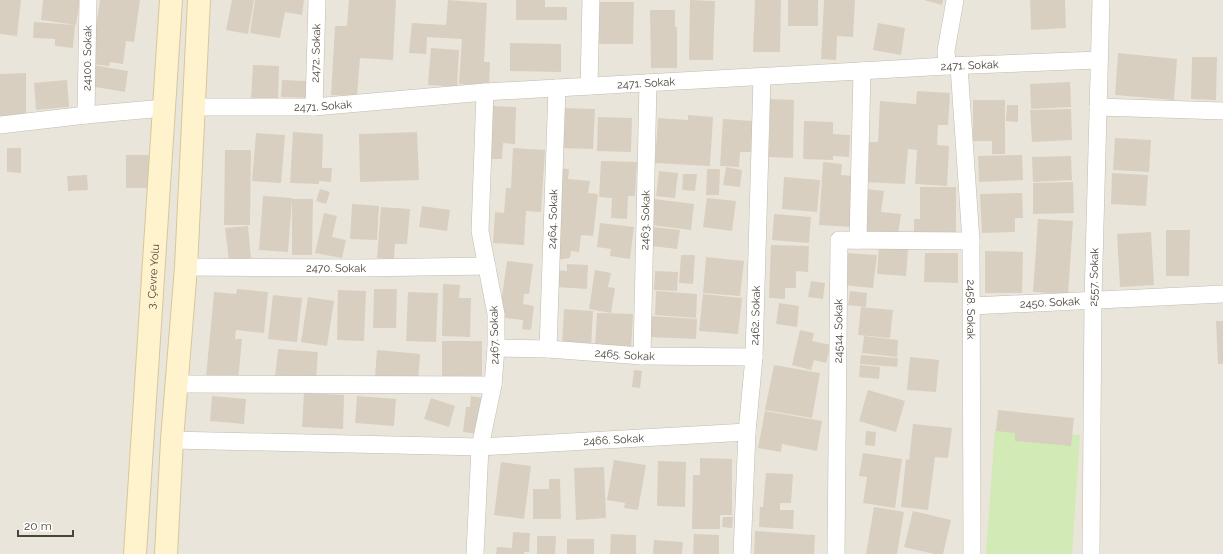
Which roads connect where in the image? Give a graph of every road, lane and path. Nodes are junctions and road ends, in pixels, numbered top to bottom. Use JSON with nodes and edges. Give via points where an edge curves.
{"nodes":[{"id":1,"x":88,"y":0,"type":"edge"},
{"id":2,"x":171,"y":0,"type":"edge"},
{"id":3,"x":199,"y":0,"type":"edge"},
{"id":4,"x":317,"y":0,"type":"edge"},
{"id":5,"x":591,"y":0,"type":"edge"},
{"id":6,"x":955,"y":0,"type":"edge"},
{"id":7,"x":1101,"y":0,"type":"edge"},
{"id":8,"x":1099,"y":60,"type":"junction"},
{"id":9,"x":953,"y":66,"type":"junction"},
{"id":10,"x":862,"y":71,"type":"junction"},
{"id":11,"x":762,"y":77,"type":"junction"},
{"id":12,"x":648,"y":83,"type":"junction"},
{"id":13,"x":590,"y":86,"type":"junction"},
{"id":14,"x":557,"y":88,"type":"junction"},
{"id":15,"x":485,"y":92,"type":"junction"},
{"id":16,"x":1098,"y":106,"type":"junction"},
{"id":17,"x":193,"y":107,"type":"junction"},
{"id":18,"x":314,"y":107,"type":"junction"},
{"id":19,"x":164,"y":108,"type":"junction"},
{"id":20,"x":1223,"y":111,"type":"edge"},
{"id":21,"x":86,"y":115,"type":"junction"},
{"id":22,"x":0,"y":125,"type":"edge"},
{"id":23,"x":858,"y":240,"type":"junction"},
{"id":24,"x":971,"y":241,"type":"junction"},
{"id":25,"x":487,"y":266,"type":"junction"},
{"id":26,"x":186,"y":267,"type":"junction"},
{"id":27,"x":1223,"y":294,"type":"edge"},
{"id":28,"x":1093,"y":300,"type":"junction"},
{"id":29,"x":972,"y":306,"type":"junction"},
{"id":30,"x":496,"y":348,"type":"junction"},
{"id":31,"x":548,"y":350,"type":"junction"},
{"id":32,"x":642,"y":356,"type":"junction"},
{"id":33,"x":754,"y":357,"type":"junction"},
{"id":34,"x":177,"y":384,"type":"junction"},
{"id":35,"x":493,"y":385,"type":"junction"},
{"id":36,"x":747,"y":432,"type":"junction"},
{"id":37,"x":172,"y":440,"type":"junction"},
{"id":38,"x":480,"y":447,"type":"junction"},
{"id":39,"x":135,"y":554,"type":"edge"},
{"id":40,"x":166,"y":554,"type":"edge"},
{"id":41,"x":475,"y":554,"type":"edge"},
{"id":42,"x":742,"y":554,"type":"edge"},
{"id":43,"x":836,"y":554,"type":"edge"},
{"id":44,"x":972,"y":554,"type":"edge"},
{"id":45,"x":1091,"y":554,"type":"edge"}],
"edges":[{"from":1,"to":21,"type":"street","name":"24100. Sokak"},
{"from":2,"to":19,"type":"main road","name":"3. Çevre Yolu"},
{"from":3,"to":17,"type":"main road"},
{"from":4,"to":18,"type":"street","name":"2472. Sokak"},
{"from":5,"to":13,"type":"street"},
{"from":6,"to":9,"type":"street","name":"2458. Sokak","via":[[946,51]]},
{"from":7,"to":8,"type":"street","name":"2557. Sokak"},
{"from":8,"to":9,"type":"street","name":"2471. Sokak"},
{"from":8,"to":16,"type":"street","name":"2557. Sokak"},
{"from":9,"to":10,"type":"street","name":"2471. Sokak"},
{"from":9,"to":24,"type":"street","name":"2458. Sokak"},
{"from":10,"to":11,"type":"street","name":"2471. Sokak"},
{"from":10,"to":23,"type":"street"},
{"from":11,"to":12,"type":"street","name":"2471. Sokak"},
{"from":11,"to":33,"type":"street","name":"2462. Sokak"},
{"from":12,"to":13,"type":"street","name":"2471. Sokak"},
{"from":12,"to":32,"type":"street","name":"2463. Sokak"},
{"from":13,"to":14,"type":"street","name":"2471. Sokak"},
{"from":14,"to":15,"type":"street","name":"2471. Sokak"},
{"from":14,"to":31,"type":"street","name":"2464. Sokak"},
{"from":15,"to":18,"type":"street","name":"2471. Sokak"},
{"from":15,"to":25,"type":"street","name":"2467. Sokak","via":[[480,231]]},
{"from":16,"to":20,"type":"street"},
{"from":16,"to":28,"type":"street","name":"2557. Sokak"},
{"from":17,"to":18,"type":"street","name":"2471. Sokak"},
{"from":17,"to":26,"type":"main road"},
{"from":19,"to":21,"type":"street"},
{"from":19,"to":39,"type":"main road","name":"3. Çevre Yolu"},
{"from":21,"to":22,"type":"street"},
{"from":23,"to":24,"type":"street","name":"24514. Sokak"},
{"from":23,"to":43,"type":"street","name":"24514. Sokak","via":[[839,240]]},
{"from":24,"to":29,"type":"street","name":"2458. Sokak"},
{"from":25,"to":26,"type":"street","name":"2470. Sokak"},
{"from":25,"to":30,"type":"street","name":"2467. Sokak","via":[[496,314]]},
{"from":26,"to":34,"type":"main road"},
{"from":27,"to":28,"type":"street","name":"2450. Sokak"},
{"from":28,"to":29,"type":"street","name":"2450. Sokak"},
{"from":28,"to":45,"type":"street","name":"2557. Sokak"},
{"from":29,"to":44,"type":"street","name":"2458. Sokak"},
{"from":30,"to":31,"type":"street","name":"2465. Sokak"},
{"from":30,"to":35,"type":"street","name":"2467. Sokak"},
{"from":31,"to":32,"type":"street","name":"2465. Sokak"},
{"from":32,"to":33,"type":"street","name":"2465. Sokak"},
{"from":33,"to":36,"type":"street","name":"2462. Sokak"},
{"from":34,"to":35,"type":"street"},
{"from":34,"to":37,"type":"main road"},
{"from":35,"to":38,"type":"street","name":"2467. Sokak"},
{"from":36,"to":38,"type":"street","name":"2466. Sokak"},
{"from":36,"to":42,"type":"street","name":"2462. Sokak"},
{"from":37,"to":38,"type":"street","name":"2466. Sokak"},
{"from":37,"to":40,"type":"main road"},
{"from":38,"to":41,"type":"street","name":"2467. Sokak"}]}
